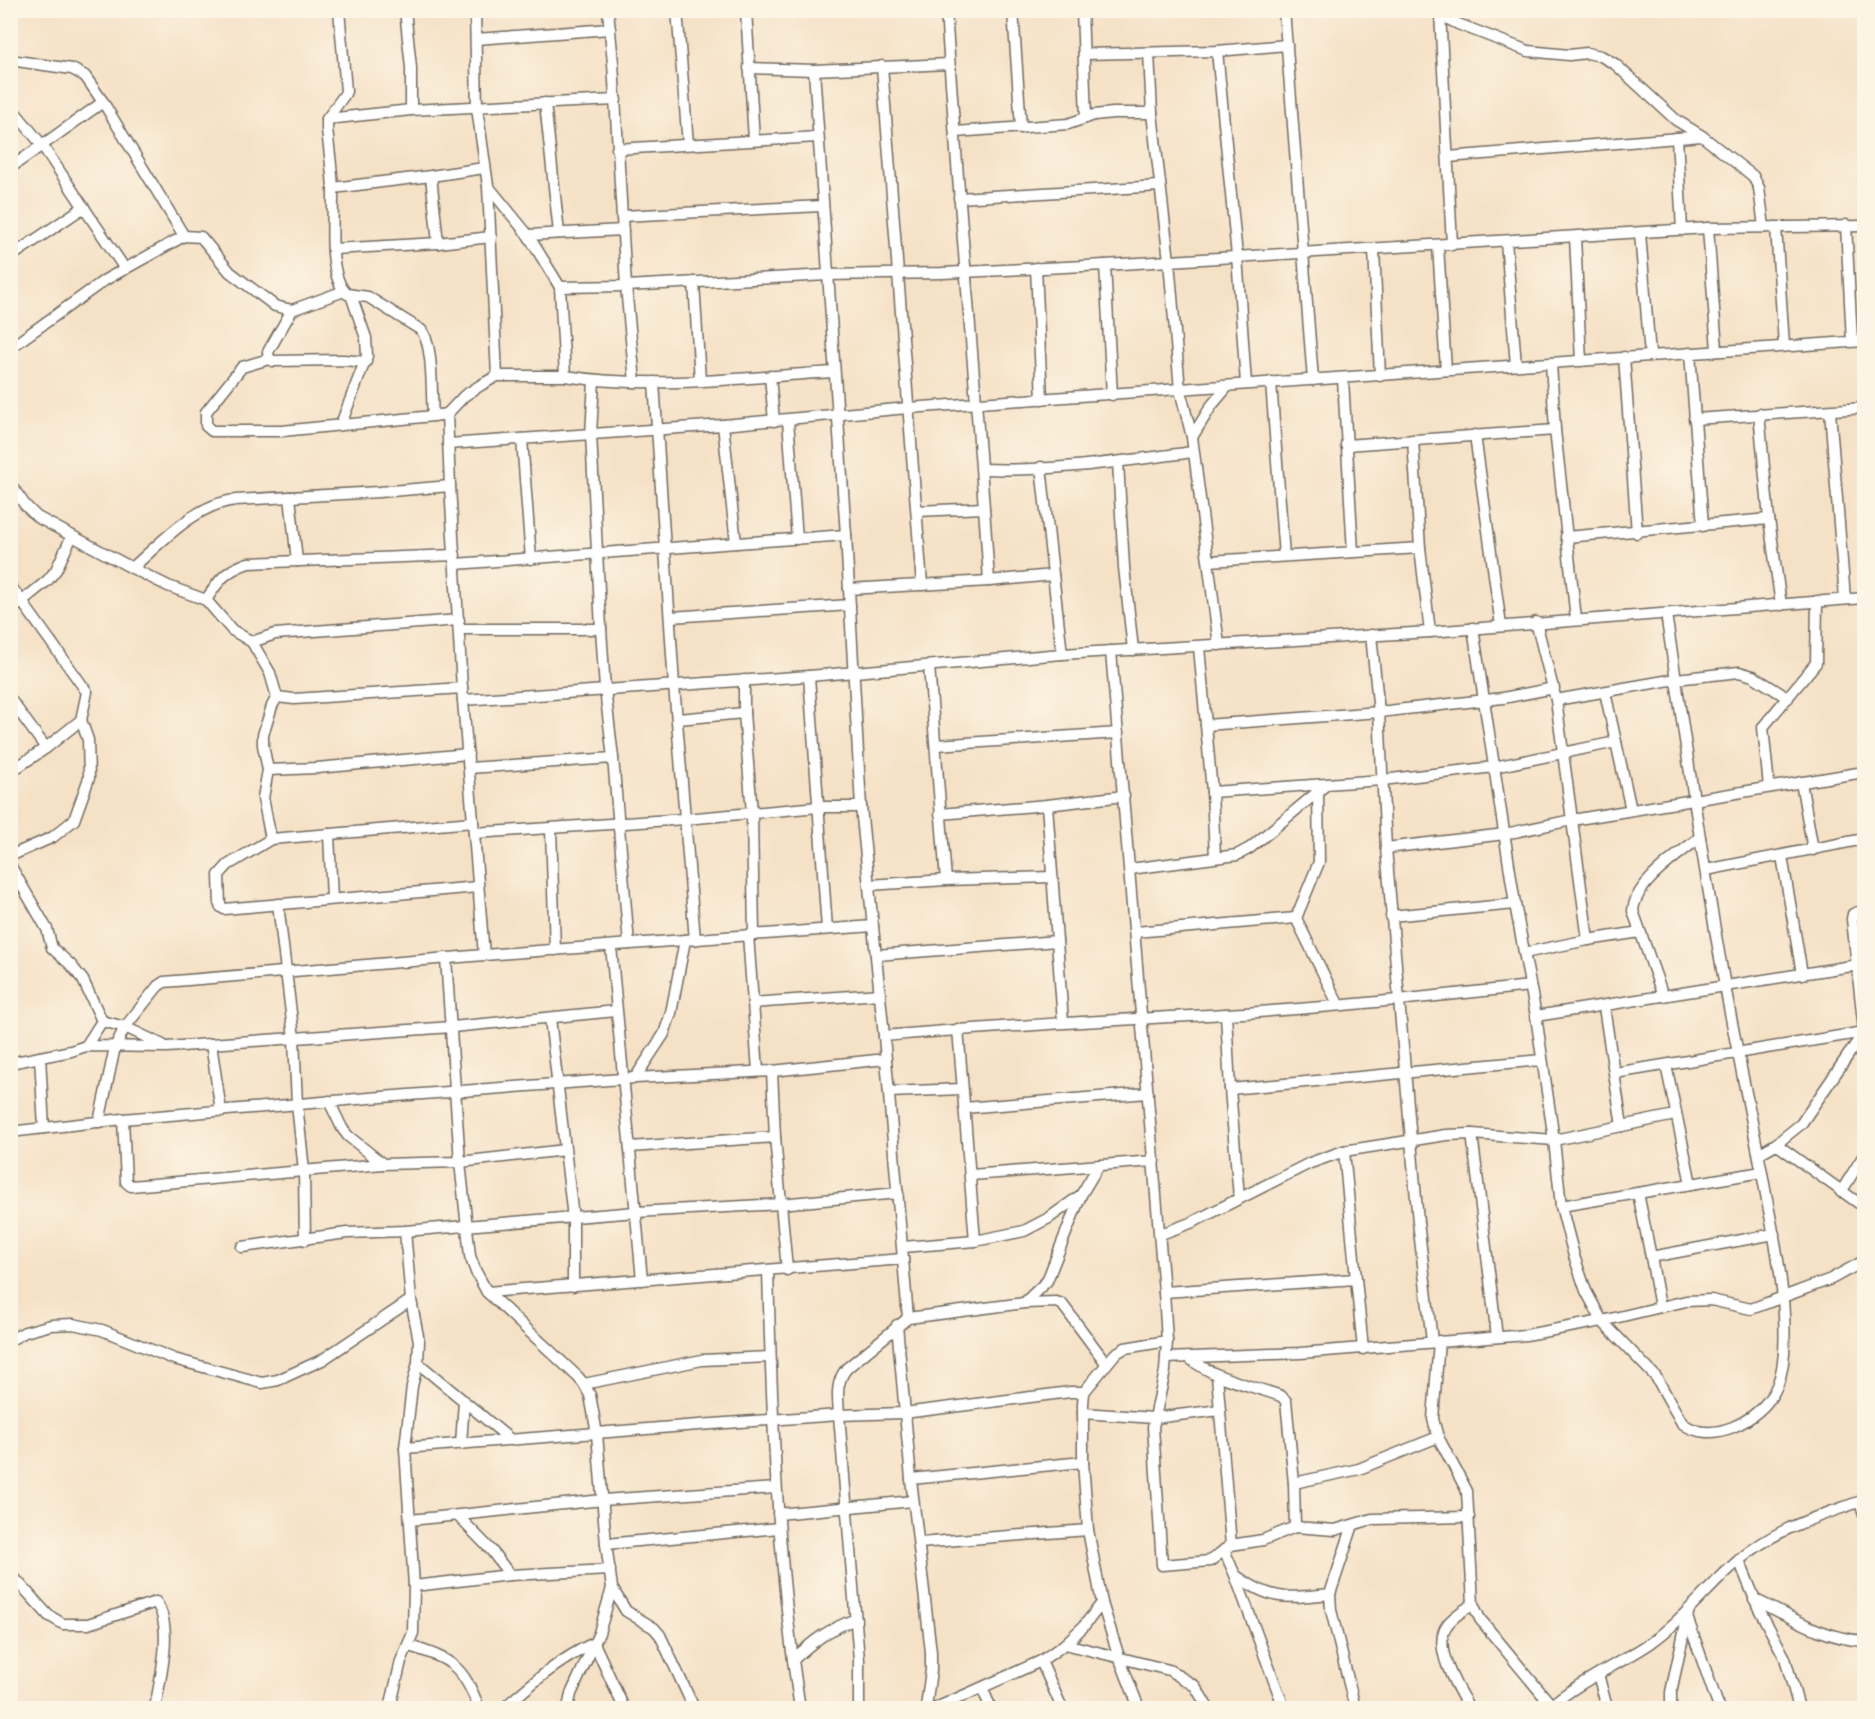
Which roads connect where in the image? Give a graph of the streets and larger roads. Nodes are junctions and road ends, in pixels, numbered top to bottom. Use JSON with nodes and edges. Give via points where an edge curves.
{"nodes":[{"id":1,"x":339,"y":10,"type":"edge"},
{"id":2,"x":405,"y":10,"type":"edge"},
{"id":3,"x":608,"y":10,"type":"edge"},
{"id":4,"x":677,"y":10,"type":"edge"},
{"id":5,"x":746,"y":10,"type":"edge"},
{"id":6,"x":946,"y":10,"type":"edge"},
{"id":7,"x":1013,"y":10,"type":"edge"},
{"id":8,"x":1082,"y":10,"type":"edge"},
{"id":9,"x":1284,"y":10,"type":"edge"},
{"id":10,"x":1440,"y":11,"type":"edge"},
{"id":11,"x":473,"y":12,"type":"edge"},
{"id":12,"x":610,"y":29,"type":"junction"},
{"id":13,"x":476,"y":39,"type":"junction"},
{"id":14,"x":1287,"y":45,"type":"junction"},
{"id":15,"x":1217,"y":51,"type":"junction"},
{"id":16,"x":1149,"y":53,"type":"junction"},
{"id":17,"x":1085,"y":54,"type":"junction"},
{"id":18,"x":10,"y":60,"type":"edge"},
{"id":19,"x":949,"y":64,"type":"junction"},
{"id":20,"x":882,"y":66,"type":"junction"},
{"id":21,"x":749,"y":68,"type":"junction"},
{"id":22,"x":814,"y":70,"type":"junction"},
{"id":23,"x":615,"y":100,"type":"junction"},
{"id":24,"x":103,"y":102,"type":"junction"},
{"id":25,"x":545,"y":103,"type":"junction"},
{"id":26,"x":10,"y":106,"type":"edge"},
{"id":27,"x":477,"y":108,"type":"junction"},
{"id":28,"x":411,"y":110,"type":"junction"},
{"id":29,"x":1152,"y":113,"type":"junction"},
{"id":30,"x":1086,"y":118,"type":"junction"},
{"id":31,"x":327,"y":119,"type":"junction"},
{"id":32,"x":1021,"y":128,"type":"junction"},
{"id":33,"x":954,"y":132,"type":"junction"},
{"id":34,"x":1702,"y":136,"type":"junction"},
{"id":35,"x":818,"y":137,"type":"junction"},
{"id":36,"x":1677,"y":138,"type":"junction"},
{"id":37,"x":754,"y":140,"type":"junction"},
{"id":38,"x":688,"y":144,"type":"junction"},
{"id":39,"x":42,"y":145,"type":"junction"},
{"id":40,"x":617,"y":149,"type":"junction"},
{"id":41,"x":1448,"y":157,"type":"junction"},
{"id":42,"x":10,"y":168,"type":"edge"},
{"id":43,"x":484,"y":168,"type":"junction"},
{"id":44,"x":431,"y":176,"type":"junction"},
{"id":45,"x":488,"y":186,"type":"junction"},
{"id":46,"x":1160,"y":186,"type":"junction"},
{"id":47,"x":333,"y":188,"type":"junction"},
{"id":48,"x":959,"y":198,"type":"junction"},
{"id":49,"x":822,"y":206,"type":"junction"},
{"id":50,"x":84,"y":207,"type":"junction"},
{"id":51,"x":622,"y":216,"type":"junction"},
{"id":52,"x":1846,"y":225,"type":"junction"},
{"id":53,"x":1864,"y":226,"type":"edge"},
{"id":54,"x":1770,"y":227,"type":"junction"},
{"id":55,"x":1708,"y":228,"type":"junction"},
{"id":56,"x":623,"y":230,"type":"junction"},
{"id":57,"x":1682,"y":230,"type":"junction"},
{"id":58,"x":559,"y":233,"type":"junction"},
{"id":59,"x":1640,"y":233,"type":"junction"},
{"id":60,"x":528,"y":235,"type":"junction"},
{"id":61,"x":184,"y":236,"type":"junction"},
{"id":62,"x":491,"y":237,"type":"junction"},
{"id":63,"x":1575,"y":237,"type":"junction"},
{"id":64,"x":1506,"y":241,"type":"junction"},
{"id":65,"x":438,"y":243,"type":"junction"},
{"id":66,"x":1452,"y":245,"type":"junction"},
{"id":67,"x":1438,"y":246,"type":"junction"},
{"id":68,"x":333,"y":249,"type":"junction"},
{"id":69,"x":1374,"y":249,"type":"junction"},
{"id":70,"x":1304,"y":252,"type":"junction"},
{"id":71,"x":1237,"y":256,"type":"junction"},
{"id":72,"x":10,"y":257,"type":"edge"},
{"id":73,"x":1169,"y":261,"type":"junction"},
{"id":74,"x":1104,"y":265,"type":"junction"},
{"id":75,"x":1036,"y":268,"type":"junction"},
{"id":76,"x":125,"y":269,"type":"junction"},
{"id":77,"x":964,"y":272,"type":"junction"},
{"id":78,"x":897,"y":274,"type":"junction"},
{"id":79,"x":827,"y":275,"type":"junction"},
{"id":80,"x":694,"y":282,"type":"junction"},
{"id":81,"x":560,"y":286,"type":"junction"},
{"id":82,"x":626,"y":286,"type":"junction"},
{"id":83,"x":347,"y":293,"type":"junction"},
{"id":84,"x":292,"y":310,"type":"junction"},
{"id":85,"x":1852,"y":341,"type":"junction"},
{"id":86,"x":1864,"y":341,"type":"edge"},
{"id":87,"x":1784,"y":345,"type":"junction"},
{"id":88,"x":10,"y":348,"type":"edge"},
{"id":89,"x":1717,"y":350,"type":"junction"},
{"id":90,"x":1690,"y":353,"type":"junction"},
{"id":91,"x":1650,"y":355,"type":"junction"},
{"id":92,"x":1624,"y":357,"type":"junction"},
{"id":93,"x":269,"y":359,"type":"junction"},
{"id":94,"x":1581,"y":361,"type":"junction"},
{"id":95,"x":366,"y":362,"type":"junction"},
{"id":96,"x":1551,"y":363,"type":"junction"},
{"id":97,"x":1516,"y":365,"type":"junction"},
{"id":98,"x":1446,"y":370,"type":"junction"},
{"id":99,"x":834,"y":372,"type":"junction"},
{"id":100,"x":497,"y":376,"type":"junction"},
{"id":101,"x":565,"y":376,"type":"junction"},
{"id":102,"x":770,"y":376,"type":"junction"},
{"id":103,"x":1380,"y":376,"type":"junction"},
{"id":104,"x":1343,"y":379,"type":"junction"},
{"id":105,"x":1313,"y":380,"type":"junction"},
{"id":106,"x":594,"y":381,"type":"junction"},
{"id":107,"x":700,"y":381,"type":"junction"},
{"id":108,"x":635,"y":382,"type":"junction"},
{"id":109,"x":654,"y":382,"type":"junction"},
{"id":110,"x":1271,"y":382,"type":"junction"},
{"id":111,"x":1246,"y":384,"type":"junction"},
{"id":112,"x":1228,"y":386,"type":"junction"},
{"id":113,"x":1180,"y":390,"type":"junction"},
{"id":114,"x":1112,"y":395,"type":"junction"},
{"id":115,"x":1042,"y":399,"type":"junction"},
{"id":116,"x":976,"y":404,"type":"junction"},
{"id":117,"x":908,"y":408,"type":"junction"},
{"id":118,"x":1864,"y":408,"type":"edge"},
{"id":119,"x":1830,"y":411,"type":"junction"},
{"id":120,"x":447,"y":414,"type":"junction"},
{"id":121,"x":1759,"y":414,"type":"junction"},
{"id":122,"x":836,"y":415,"type":"junction"},
{"id":123,"x":433,"y":416,"type":"junction"},
{"id":124,"x":1694,"y":419,"type":"junction"},
{"id":125,"x":788,"y":420,"type":"junction"},
{"id":126,"x":774,"y":421,"type":"junction"},
{"id":127,"x":341,"y":424,"type":"junction"},
{"id":128,"x":723,"y":425,"type":"junction"},
{"id":129,"x":657,"y":430,"type":"junction"},
{"id":130,"x":1555,"y":430,"type":"junction"},
{"id":131,"x":591,"y":434,"type":"junction"},
{"id":132,"x":1475,"y":435,"type":"junction"},
{"id":133,"x":1192,"y":437,"type":"junction"},
{"id":134,"x":522,"y":440,"type":"junction"},
{"id":135,"x":1413,"y":440,"type":"junction"},
{"id":136,"x":448,"y":444,"type":"junction"},
{"id":137,"x":1346,"y":445,"type":"junction"},
{"id":138,"x":1193,"y":452,"type":"junction"},
{"id":139,"x":1118,"y":462,"type":"junction"},
{"id":140,"x":1041,"y":467,"type":"junction"},
{"id":141,"x":982,"y":469,"type":"junction"},
{"id":142,"x":10,"y":484,"type":"edge"},
{"id":143,"x":450,"y":486,"type":"junction"},
{"id":144,"x":290,"y":497,"type":"junction"},
{"id":145,"x":984,"y":508,"type":"junction"},
{"id":146,"x":917,"y":511,"type":"junction"},
{"id":147,"x":1769,"y":519,"type":"junction"},
{"id":148,"x":1703,"y":526,"type":"junction"},
{"id":149,"x":1637,"y":532,"type":"junction"},
{"id":150,"x":72,"y":536,"type":"junction"},
{"id":151,"x":846,"y":536,"type":"junction"},
{"id":152,"x":1566,"y":537,"type":"junction"},
{"id":153,"x":798,"y":539,"type":"junction"},
{"id":154,"x":736,"y":543,"type":"junction"},
{"id":155,"x":666,"y":548,"type":"junction"},
{"id":156,"x":1420,"y":548,"type":"junction"},
{"id":157,"x":1353,"y":552,"type":"junction"},
{"id":158,"x":597,"y":554,"type":"junction"},
{"id":159,"x":1284,"y":556,"type":"junction"},
{"id":160,"x":455,"y":559,"type":"junction"},
{"id":161,"x":531,"y":559,"type":"junction"},
{"id":162,"x":297,"y":561,"type":"junction"},
{"id":163,"x":1209,"y":561,"type":"junction"},
{"id":164,"x":132,"y":568,"type":"junction"},
{"id":165,"x":1053,"y":575,"type":"junction"},
{"id":166,"x":989,"y":581,"type":"junction"},
{"id":167,"x":10,"y":585,"type":"edge"},
{"id":168,"x":922,"y":585,"type":"junction"},
{"id":169,"x":849,"y":589,"type":"junction"},
{"id":170,"x":1864,"y":598,"type":"edge"},
{"id":171,"x":1845,"y":599,"type":"junction"},
{"id":172,"x":206,"y":600,"type":"junction"},
{"id":173,"x":23,"y":601,"type":"junction"},
{"id":174,"x":1817,"y":601,"type":"junction"},
{"id":175,"x":850,"y":605,"type":"junction"},
{"id":176,"x":1781,"y":605,"type":"junction"},
{"id":177,"x":10,"y":611,"type":"edge"},
{"id":178,"x":1666,"y":614,"type":"junction"},
{"id":179,"x":671,"y":617,"type":"junction"},
{"id":180,"x":1576,"y":619,"type":"junction"},
{"id":181,"x":1536,"y":622,"type":"junction"},
{"id":182,"x":459,"y":624,"type":"junction"},
{"id":183,"x":1501,"y":626,"type":"junction"},
{"id":184,"x":1473,"y":628,"type":"junction"},
{"id":185,"x":601,"y":629,"type":"junction"},
{"id":186,"x":1430,"y":632,"type":"junction"},
{"id":187,"x":1371,"y":635,"type":"junction"},
{"id":188,"x":252,"y":642,"type":"junction"},
{"id":189,"x":1219,"y":645,"type":"junction"},
{"id":190,"x":1199,"y":646,"type":"junction"},
{"id":191,"x":1133,"y":650,"type":"junction"},
{"id":192,"x":1111,"y":651,"type":"junction"},
{"id":193,"x":1062,"y":654,"type":"junction"},
{"id":194,"x":929,"y":666,"type":"junction"},
{"id":195,"x":854,"y":672,"type":"junction"},
{"id":196,"x":809,"y":676,"type":"junction"},
{"id":197,"x":1676,"y":679,"type":"junction"},
{"id":198,"x":744,"y":680,"type":"junction"},
{"id":199,"x":674,"y":685,"type":"junction"},
{"id":200,"x":462,"y":688,"type":"junction"},
{"id":201,"x":1554,"y":688,"type":"junction"},
{"id":202,"x":605,"y":689,"type":"junction"},
{"id":203,"x":1605,"y":692,"type":"junction"},
{"id":204,"x":277,"y":697,"type":"junction"},
{"id":205,"x":1788,"y":698,"type":"junction"},
{"id":206,"x":10,"y":699,"type":"edge"},
{"id":207,"x":464,"y":700,"type":"junction"},
{"id":208,"x":1483,"y":700,"type":"junction"},
{"id":209,"x":1556,"y":700,"type":"junction"},
{"id":210,"x":1379,"y":712,"type":"junction"},
{"id":211,"x":744,"y":713,"type":"junction"},
{"id":212,"x":678,"y":719,"type":"junction"},
{"id":213,"x":81,"y":720,"type":"junction"},
{"id":214,"x":1206,"y":725,"type":"junction"},
{"id":215,"x":1118,"y":733,"type":"junction"},
{"id":216,"x":1616,"y":742,"type":"junction"},
{"id":217,"x":936,"y":745,"type":"junction"},
{"id":218,"x":46,"y":748,"type":"junction"},
{"id":219,"x":468,"y":754,"type":"junction"},
{"id":220,"x":1564,"y":754,"type":"junction"},
{"id":221,"x":613,"y":758,"type":"junction"},
{"id":222,"x":1494,"y":767,"type":"junction"},
{"id":223,"x":469,"y":768,"type":"junction"},
{"id":224,"x":268,"y":770,"type":"junction"},
{"id":225,"x":10,"y":772,"type":"edge"},
{"id":226,"x":1864,"y":772,"type":"edge"},
{"id":227,"x":1382,"y":780,"type":"junction"},
{"id":228,"x":1801,"y":782,"type":"junction"},
{"id":229,"x":1769,"y":787,"type":"junction"},
{"id":230,"x":1322,"y":788,"type":"junction"},
{"id":231,"x":1212,"y":792,"type":"junction"},
{"id":232,"x":1124,"y":796,"type":"junction"},
{"id":233,"x":1694,"y":800,"type":"junction"},
{"id":234,"x":1047,"y":805,"type":"junction"},
{"id":235,"x":818,"y":807,"type":"junction"},
{"id":236,"x":861,"y":807,"type":"junction"},
{"id":237,"x":1631,"y":810,"type":"junction"},
{"id":238,"x":752,"y":813,"type":"junction"},
{"id":239,"x":940,"y":814,"type":"junction"},
{"id":240,"x":685,"y":819,"type":"junction"},
{"id":241,"x":1572,"y":820,"type":"junction"},
{"id":242,"x":620,"y":823,"type":"junction"},
{"id":243,"x":473,"y":828,"type":"junction"},
{"id":244,"x":551,"y":829,"type":"junction"},
{"id":245,"x":329,"y":834,"type":"junction"},
{"id":246,"x":1505,"y":834,"type":"junction"},
{"id":247,"x":1700,"y":837,"type":"junction"},
{"id":248,"x":271,"y":839,"type":"junction"},
{"id":249,"x":1864,"y":839,"type":"edge"},
{"id":250,"x":1386,"y":848,"type":"junction"},
{"id":251,"x":1813,"y":850,"type":"junction"},
{"id":252,"x":10,"y":856,"type":"edge"},
{"id":253,"x":1782,"y":856,"type":"junction"},
{"id":254,"x":1215,"y":857,"type":"junction"},
{"id":255,"x":10,"y":866,"type":"edge"},
{"id":256,"x":1130,"y":869,"type":"junction"},
{"id":257,"x":1706,"y":870,"type":"junction"},
{"id":258,"x":1051,"y":877,"type":"junction"},
{"id":259,"x":946,"y":880,"type":"junction"},
{"id":260,"x":869,"y":885,"type":"junction"},
{"id":261,"x":478,"y":887,"type":"junction"},
{"id":262,"x":332,"y":899,"type":"junction"},
{"id":263,"x":278,"y":904,"type":"junction"},
{"id":264,"x":1515,"y":904,"type":"junction"},
{"id":265,"x":1864,"y":910,"type":"edge"},
{"id":266,"x":1391,"y":916,"type":"junction"},
{"id":267,"x":1296,"y":918,"type":"junction"},
{"id":268,"x":873,"y":926,"type":"junction"},
{"id":269,"x":827,"y":929,"type":"junction"},
{"id":270,"x":1135,"y":932,"type":"junction"},
{"id":271,"x":1640,"y":932,"type":"junction"},
{"id":272,"x":751,"y":935,"type":"junction"},
{"id":273,"x":690,"y":940,"type":"junction"},
{"id":274,"x":1588,"y":940,"type":"junction"},
{"id":275,"x":1057,"y":941,"type":"junction"},
{"id":276,"x":629,"y":944,"type":"junction"},
{"id":277,"x":611,"y":946,"type":"junction"},
{"id":278,"x":555,"y":950,"type":"junction"},
{"id":279,"x":1524,"y":953,"type":"junction"},
{"id":280,"x":484,"y":955,"type":"junction"},
{"id":281,"x":876,"y":956,"type":"junction"},
{"id":282,"x":446,"y":958,"type":"junction"},
{"id":283,"x":1858,"y":964,"type":"junction"},
{"id":284,"x":287,"y":970,"type":"junction"},
{"id":285,"x":1802,"y":974,"type":"junction"},
{"id":286,"x":1530,"y":986,"type":"junction"},
{"id":287,"x":1725,"y":986,"type":"junction"},
{"id":288,"x":880,"y":994,"type":"junction"},
{"id":289,"x":1663,"y":996,"type":"junction"},
{"id":290,"x":1400,"y":1001,"type":"junction"},
{"id":291,"x":753,"y":1003,"type":"junction"},
{"id":292,"x":1338,"y":1005,"type":"junction"},
{"id":293,"x":1604,"y":1007,"type":"junction"},
{"id":294,"x":616,"y":1011,"type":"junction"},
{"id":295,"x":1226,"y":1014,"type":"junction"},
{"id":296,"x":1536,"y":1016,"type":"junction"},
{"id":297,"x":1142,"y":1017,"type":"junction"},
{"id":298,"x":550,"y":1018,"type":"junction"},
{"id":299,"x":102,"y":1021,"type":"junction"},
{"id":300,"x":1063,"y":1022,"type":"junction"},
{"id":301,"x":125,"y":1027,"type":"junction"},
{"id":302,"x":452,"y":1028,"type":"junction"},
{"id":303,"x":958,"y":1029,"type":"junction"},
{"id":304,"x":1864,"y":1031,"type":"edge"},
{"id":305,"x":884,"y":1036,"type":"junction"},
{"id":306,"x":294,"y":1038,"type":"junction"},
{"id":307,"x":212,"y":1044,"type":"junction"},
{"id":308,"x":86,"y":1046,"type":"junction"},
{"id":309,"x":115,"y":1047,"type":"junction"},
{"id":310,"x":167,"y":1047,"type":"junction"},
{"id":311,"x":1739,"y":1054,"type":"junction"},
{"id":312,"x":40,"y":1057,"type":"junction"},
{"id":313,"x":886,"y":1059,"type":"junction"},
{"id":314,"x":1542,"y":1060,"type":"junction"},
{"id":315,"x":10,"y":1063,"type":"edge"},
{"id":316,"x":1666,"y":1065,"type":"junction"},
{"id":317,"x":758,"y":1071,"type":"junction"},
{"id":318,"x":772,"y":1071,"type":"junction"},
{"id":319,"x":1405,"y":1073,"type":"junction"},
{"id":320,"x":1615,"y":1073,"type":"junction"},
{"id":321,"x":629,"y":1079,"type":"junction"},
{"id":322,"x":557,"y":1085,"type":"junction"},
{"id":323,"x":962,"y":1089,"type":"junction"},
{"id":324,"x":1230,"y":1089,"type":"junction"},
{"id":325,"x":456,"y":1092,"type":"junction"},
{"id":326,"x":889,"y":1092,"type":"junction"},
{"id":327,"x":1148,"y":1093,"type":"junction"},
{"id":328,"x":329,"y":1101,"type":"junction"},
{"id":329,"x":297,"y":1104,"type":"junction"},
{"id":330,"x":964,"y":1108,"type":"junction"},
{"id":331,"x":221,"y":1111,"type":"junction"},
{"id":332,"x":1676,"y":1115,"type":"junction"},
{"id":333,"x":123,"y":1119,"type":"junction"},
{"id":334,"x":99,"y":1122,"type":"junction"},
{"id":335,"x":1622,"y":1126,"type":"junction"},
{"id":336,"x":44,"y":1128,"type":"junction"},
{"id":337,"x":10,"y":1132,"type":"edge"},
{"id":338,"x":1472,"y":1134,"type":"junction"},
{"id":339,"x":774,"y":1137,"type":"junction"},
{"id":340,"x":1411,"y":1140,"type":"junction"},
{"id":341,"x":1554,"y":1140,"type":"junction"},
{"id":342,"x":1776,"y":1144,"type":"junction"},
{"id":343,"x":630,"y":1147,"type":"junction"},
{"id":344,"x":565,"y":1150,"type":"junction"},
{"id":345,"x":1344,"y":1151,"type":"junction"},
{"id":346,"x":1760,"y":1153,"type":"junction"},
{"id":347,"x":1864,"y":1155,"type":"edge"},
{"id":348,"x":1154,"y":1161,"type":"junction"},
{"id":349,"x":460,"y":1162,"type":"junction"},
{"id":350,"x":383,"y":1164,"type":"junction"},
{"id":351,"x":1099,"y":1165,"type":"junction"},
{"id":352,"x":304,"y":1171,"type":"junction"},
{"id":353,"x":1762,"y":1172,"type":"junction"},
{"id":354,"x":971,"y":1175,"type":"junction"},
{"id":355,"x":1691,"y":1184,"type":"junction"},
{"id":356,"x":1841,"y":1192,"type":"junction"},
{"id":357,"x":898,"y":1193,"type":"junction"},
{"id":358,"x":1638,"y":1193,"type":"junction"},
{"id":359,"x":1081,"y":1195,"type":"junction"},
{"id":360,"x":1239,"y":1198,"type":"junction"},
{"id":361,"x":780,"y":1204,"type":"junction"},
{"id":362,"x":1561,"y":1206,"type":"junction"},
{"id":363,"x":1864,"y":1207,"type":"edge"},
{"id":364,"x":636,"y":1212,"type":"junction"},
{"id":365,"x":573,"y":1218,"type":"junction"},
{"id":366,"x":467,"y":1226,"type":"junction"},
{"id":367,"x":405,"y":1231,"type":"junction"},
{"id":368,"x":1161,"y":1234,"type":"junction"},
{"id":369,"x":1774,"y":1234,"type":"junction"},
{"id":370,"x":305,"y":1240,"type":"junction"},
{"id":371,"x":975,"y":1241,"type":"junction"},
{"id":372,"x":242,"y":1247,"type":"dead end"},
{"id":373,"x":903,"y":1253,"type":"junction"},
{"id":374,"x":1651,"y":1257,"type":"junction"},
{"id":375,"x":1864,"y":1261,"type":"edge"},
{"id":376,"x":787,"y":1270,"type":"junction"},
{"id":377,"x":768,"y":1271,"type":"junction"},
{"id":378,"x":1356,"y":1279,"type":"junction"},
{"id":379,"x":642,"y":1280,"type":"junction"},
{"id":380,"x":573,"y":1286,"type":"junction"},
{"id":381,"x":487,"y":1292,"type":"junction"},
{"id":382,"x":1164,"y":1292,"type":"junction"},
{"id":383,"x":1784,"y":1296,"type":"junction"},
{"id":384,"x":411,"y":1299,"type":"junction"},
{"id":385,"x":1024,"y":1304,"type":"junction"},
{"id":386,"x":1660,"y":1307,"type":"junction"},
{"id":387,"x":908,"y":1318,"type":"junction"},
{"id":388,"x":1602,"y":1321,"type":"junction"},
{"id":389,"x":897,"y":1325,"type":"junction"},
{"id":390,"x":1497,"y":1337,"type":"junction"},
{"id":391,"x":10,"y":1340,"type":"edge"},
{"id":392,"x":1167,"y":1341,"type":"junction"},
{"id":393,"x":1436,"y":1341,"type":"junction"},
{"id":394,"x":1363,"y":1349,"type":"junction"},
{"id":395,"x":770,"y":1357,"type":"junction"},
{"id":396,"x":1166,"y":1358,"type":"junction"},
{"id":397,"x":1190,"y":1358,"type":"junction"},
{"id":398,"x":418,"y":1363,"type":"junction"},
{"id":399,"x":1106,"y":1363,"type":"junction"},
{"id":400,"x":1217,"y":1375,"type":"junction"},
{"id":401,"x":584,"y":1384,"type":"junction"},
{"id":402,"x":1084,"y":1392,"type":"junction"},
{"id":403,"x":464,"y":1401,"type":"junction"},
{"id":404,"x":1220,"y":1410,"type":"junction"},
{"id":405,"x":904,"y":1413,"type":"junction"},
{"id":406,"x":1083,"y":1413,"type":"junction"},
{"id":407,"x":839,"y":1415,"type":"junction"},
{"id":408,"x":1154,"y":1418,"type":"junction"},
{"id":409,"x":772,"y":1421,"type":"junction"},
{"id":410,"x":597,"y":1434,"type":"junction"},
{"id":411,"x":1438,"y":1437,"type":"junction"},
{"id":412,"x":511,"y":1440,"type":"junction"},
{"id":413,"x":461,"y":1444,"type":"junction"},
{"id":414,"x":405,"y":1448,"type":"junction"},
{"id":415,"x":1083,"y":1462,"type":"junction"},
{"id":416,"x":911,"y":1479,"type":"junction"},
{"id":417,"x":1294,"y":1483,"type":"junction"},
{"id":418,"x":776,"y":1488,"type":"junction"},
{"id":419,"x":603,"y":1500,"type":"junction"},
{"id":420,"x":913,"y":1501,"type":"junction"},
{"id":421,"x":1862,"y":1501,"type":"edge"},
{"id":422,"x":845,"y":1509,"type":"junction"},
{"id":423,"x":778,"y":1514,"type":"junction"},
{"id":424,"x":1864,"y":1515,"type":"edge"},
{"id":425,"x":458,"y":1516,"type":"junction"},
{"id":426,"x":1468,"y":1517,"type":"junction"},
{"id":427,"x":410,"y":1520,"type":"junction"},
{"id":428,"x":1353,"y":1525,"type":"junction"},
{"id":429,"x":1295,"y":1527,"type":"junction"},
{"id":430,"x":779,"y":1528,"type":"junction"},
{"id":431,"x":1088,"y":1530,"type":"junction"},
{"id":432,"x":918,"y":1543,"type":"junction"},
{"id":433,"x":606,"y":1544,"type":"junction"},
{"id":434,"x":1227,"y":1547,"type":"junction"},
{"id":435,"x":1739,"y":1560,"type":"junction"},
{"id":436,"x":610,"y":1570,"type":"junction"},
{"id":437,"x":10,"y":1573,"type":"edge"},
{"id":438,"x":510,"y":1575,"type":"junction"},
{"id":439,"x":1235,"y":1575,"type":"junction"},
{"id":440,"x":414,"y":1586,"type":"junction"},
{"id":441,"x":612,"y":1588,"type":"junction"},
{"id":442,"x":1330,"y":1594,"type":"junction"},
{"id":443,"x":1754,"y":1599,"type":"junction"},
{"id":444,"x":1102,"y":1603,"type":"junction"},
{"id":445,"x":1473,"y":1604,"type":"junction"},
{"id":446,"x":1688,"y":1613,"type":"junction"},
{"id":447,"x":856,"y":1619,"type":"junction"},
{"id":448,"x":1864,"y":1641,"type":"edge"},
{"id":449,"x":594,"y":1643,"type":"junction"},
{"id":450,"x":1065,"y":1644,"type":"junction"},
{"id":451,"x":409,"y":1646,"type":"junction"},
{"id":452,"x":1119,"y":1657,"type":"junction"},
{"id":453,"x":793,"y":1660,"type":"junction"},
{"id":454,"x":1041,"y":1661,"type":"junction"},
{"id":455,"x":1598,"y":1674,"type":"junction"},
{"id":456,"x":982,"y":1688,"type":"junction"},
{"id":457,"x":1550,"y":1707,"type":"edge"},
{"id":458,"x":155,"y":1708,"type":"edge"},
{"id":459,"x":390,"y":1708,"type":"edge"},
{"id":460,"x":479,"y":1708,"type":"edge"},
{"id":461,"x":504,"y":1708,"type":"edge"},
{"id":462,"x":568,"y":1708,"type":"edge"},
{"id":463,"x":624,"y":1708,"type":"edge"},
{"id":464,"x":694,"y":1708,"type":"edge"},
{"id":465,"x":800,"y":1708,"type":"edge"},
{"id":466,"x":859,"y":1708,"type":"edge"},
{"id":467,"x":926,"y":1708,"type":"edge"},
{"id":468,"x":936,"y":1708,"type":"edge"},
{"id":469,"x":991,"y":1708,"type":"edge"},
{"id":470,"x":1062,"y":1708,"type":"edge"},
{"id":471,"x":1139,"y":1708,"type":"edge"},
{"id":472,"x":1208,"y":1708,"type":"edge"},
{"id":473,"x":1284,"y":1708,"type":"edge"},
{"id":474,"x":1355,"y":1708,"type":"edge"},
{"id":475,"x":1469,"y":1708,"type":"edge"},
{"id":476,"x":1607,"y":1708,"type":"edge"},
{"id":477,"x":1671,"y":1708,"type":"edge"},
{"id":478,"x":1719,"y":1708,"type":"edge"},
{"id":479,"x":1799,"y":1708,"type":"edge"}],
"edges":[{"from":1,"to":31,"type":"street","via":[[346,90]]},
{"from":2,"to":28,"type":"street"},
{"from":3,"to":12,"type":"street"},
{"from":4,"to":38,"type":"street"},
{"from":5,"to":21,"type":"street"},
{"from":6,"to":19,"type":"street"},
{"from":7,"to":32,"type":"street"},
{"from":8,"to":17,"type":"street"},
{"from":9,"to":14,"type":"street"},
{"from":10,"to":34,"type":"street","via":[[1458,24],[1528,51],[1601,56],[1615,64],[1676,120]]},
{"from":10,"to":41,"type":"street"},
{"from":11,"to":13,"type":"street"},
{"from":12,"to":13,"type":"street"},
{"from":12,"to":23,"type":"street"},
{"from":13,"to":27,"type":"street"},
{"from":14,"to":15,"type":"street"},
{"from":14,"to":70,"type":"street"},
{"from":15,"to":16,"type":"street"},
{"from":15,"to":71,"type":"street"},
{"from":16,"to":17,"type":"street"},
{"from":16,"to":29,"type":"street"},
{"from":17,"to":30,"type":"street"},
{"from":18,"to":24,"type":"street","via":[[72,69],[85,76]]},
{"from":19,"to":20,"type":"street"},
{"from":19,"to":33,"type":"street"},
{"from":20,"to":22,"type":"street"},
{"from":20,"to":78,"type":"street"},
{"from":21,"to":22,"type":"street"},
{"from":21,"to":37,"type":"street"},
{"from":22,"to":35,"type":"street"},
{"from":23,"to":25,"type":"street"},
{"from":23,"to":40,"type":"street"},
{"from":24,"to":39,"type":"street"},
{"from":24,"to":61,"type":"street"},
{"from":25,"to":27,"type":"street"},
{"from":25,"to":58,"type":"street"},
{"from":26,"to":39,"type":"street"},
{"from":27,"to":28,"type":"street"},
{"from":27,"to":43,"type":"street"},
{"from":28,"to":31,"type":"street"},
{"from":29,"to":30,"type":"street"},
{"from":29,"to":46,"type":"street"},
{"from":30,"to":32,"type":"street","via":[[1068,124]]},
{"from":31,"to":47,"type":"street"},
{"from":32,"to":33,"type":"street"},
{"from":33,"to":48,"type":"street"},
{"from":34,"to":36,"type":"street"},
{"from":34,"to":54,"type":"street","via":[[1753,176]]},
{"from":35,"to":37,"type":"street"},
{"from":35,"to":49,"type":"street"},
{"from":36,"to":41,"type":"street"},
{"from":36,"to":57,"type":"street"},
{"from":37,"to":38,"type":"street"},
{"from":38,"to":40,"type":"street"},
{"from":39,"to":42,"type":"street"},
{"from":39,"to":50,"type":"street"},
{"from":40,"to":51,"type":"street"},
{"from":41,"to":66,"type":"street"},
{"from":43,"to":44,"type":"street"},
{"from":43,"to":45,"type":"street"},
{"from":44,"to":47,"type":"street"},
{"from":44,"to":65,"type":"street"},
{"from":45,"to":60,"type":"street"},
{"from":45,"to":62,"type":"street"},
{"from":46,"to":48,"type":"street"},
{"from":46,"to":73,"type":"street"},
{"from":47,"to":68,"type":"street"},
{"from":48,"to":77,"type":"street"},
{"from":49,"to":51,"type":"street"},
{"from":49,"to":79,"type":"street"},
{"from":50,"to":72,"type":"street"},
{"from":50,"to":76,"type":"street"},
{"from":51,"to":56,"type":"street"},
{"from":52,"to":53,"type":"street"},
{"from":52,"to":54,"type":"street"},
{"from":52,"to":85,"type":"street"},
{"from":54,"to":55,"type":"street"},
{"from":54,"to":87,"type":"street"},
{"from":55,"to":57,"type":"street"},
{"from":55,"to":89,"type":"street"},
{"from":56,"to":58,"type":"street"},
{"from":56,"to":82,"type":"street"},
{"from":57,"to":59,"type":"street"},
{"from":58,"to":60,"type":"street"},
{"from":59,"to":63,"type":"street"},
{"from":59,"to":91,"type":"street"},
{"from":60,"to":81,"type":"street"},
{"from":61,"to":76,"type":"street"},
{"from":61,"to":84,"type":"street","via":[[201,237],[230,272],[275,306]]},
{"from":62,"to":65,"type":"street"},
{"from":62,"to":100,"type":"street"},
{"from":63,"to":64,"type":"street"},
{"from":63,"to":94,"type":"street"},
{"from":64,"to":66,"type":"street"},
{"from":64,"to":97,"type":"street"},
{"from":65,"to":68,"type":"street"},
{"from":66,"to":67,"type":"street"},
{"from":67,"to":69,"type":"street"},
{"from":67,"to":98,"type":"street"},
{"from":68,"to":83,"type":"street"},
{"from":69,"to":70,"type":"street"},
{"from":69,"to":103,"type":"street"},
{"from":70,"to":71,"type":"street"},
{"from":70,"to":105,"type":"street"},
{"from":71,"to":73,"type":"street"},
{"from":71,"to":111,"type":"street"},
{"from":73,"to":74,"type":"street"},
{"from":73,"to":113,"type":"street"},
{"from":74,"to":75,"type":"street"},
{"from":74,"to":114,"type":"street"},
{"from":75,"to":77,"type":"street"},
{"from":75,"to":115,"type":"street"},
{"from":76,"to":88,"type":"street"},
{"from":77,"to":78,"type":"street"},
{"from":77,"to":116,"type":"street"},
{"from":78,"to":79,"type":"street"},
{"from":78,"to":117,"type":"street"},
{"from":79,"to":80,"type":"street"},
{"from":79,"to":99,"type":"street"},
{"from":80,"to":82,"type":"street"},
{"from":80,"to":107,"type":"street"},
{"from":81,"to":82,"type":"street"},
{"from":81,"to":101,"type":"street"},
{"from":82,"to":108,"type":"street"},
{"from":83,"to":84,"type":"street"},
{"from":83,"to":95,"type":"street","via":[[366,338]]},
{"from":83,"to":123,"type":"street","via":[[368,297],[425,334]]},
{"from":84,"to":93,"type":"street","via":[[268,352]]},
{"from":85,"to":86,"type":"street"},
{"from":85,"to":87,"type":"street"},
{"from":87,"to":89,"type":"street"},
{"from":89,"to":90,"type":"street"},
{"from":90,"to":91,"type":"street"},
{"from":90,"to":124,"type":"street"},
{"from":91,"to":92,"type":"street"},
{"from":92,"to":94,"type":"street"},
{"from":92,"to":149,"type":"street"},
{"from":93,"to":95,"type":"street"},
{"from":93,"to":127,"type":"street","via":[[244,365],[235,374],[206,412],[208,429],[282,431]]},
{"from":94,"to":96,"type":"street"},
{"from":95,"to":127,"type":"street"},
{"from":96,"to":97,"type":"street"},
{"from":96,"to":130,"type":"street"},
{"from":97,"to":98,"type":"street"},
{"from":98,"to":103,"type":"street"},
{"from":99,"to":102,"type":"street"},
{"from":99,"to":122,"type":"street"},
{"from":100,"to":101,"type":"street"},
{"from":100,"to":120,"type":"street","via":[[464,396]]},
{"from":101,"to":106,"type":"street"},
{"from":102,"to":107,"type":"street"},
{"from":102,"to":126,"type":"street"},
{"from":103,"to":104,"type":"street"},
{"from":104,"to":105,"type":"street"},
{"from":104,"to":137,"type":"street"},
{"from":105,"to":110,"type":"street"},
{"from":106,"to":108,"type":"street"},
{"from":106,"to":131,"type":"street"},
{"from":107,"to":109,"type":"street"},
{"from":108,"to":109,"type":"street"},
{"from":109,"to":129,"type":"street"},
{"from":110,"to":111,"type":"street"},
{"from":110,"to":159,"type":"street"},
{"from":111,"to":112,"type":"street"},
{"from":112,"to":113,"type":"street"},
{"from":112,"to":133,"type":"street"},
{"from":113,"to":114,"type":"street"},
{"from":113,"to":133,"type":"street"},
{"from":114,"to":115,"type":"street"},
{"from":115,"to":116,"type":"street"},
{"from":116,"to":117,"type":"street"},
{"from":116,"to":141,"type":"street"},
{"from":117,"to":122,"type":"street"},
{"from":117,"to":146,"type":"street"},
{"from":118,"to":119,"type":"street"},
{"from":119,"to":121,"type":"street"},
{"from":119,"to":171,"type":"street"},
{"from":120,"to":123,"type":"street"},
{"from":120,"to":136,"type":"street"},
{"from":121,"to":124,"type":"street"},
{"from":121,"to":147,"type":"street"},
{"from":122,"to":125,"type":"street"},
{"from":122,"to":151,"type":"street"},
{"from":123,"to":127,"type":"street"},
{"from":124,"to":148,"type":"street"},
{"from":125,"to":126,"type":"street"},
{"from":125,"to":153,"type":"street"},
{"from":126,"to":128,"type":"street"},
{"from":128,"to":129,"type":"street"},
{"from":128,"to":154,"type":"street"},
{"from":129,"to":131,"type":"street"},
{"from":129,"to":155,"type":"street"},
{"from":130,"to":132,"type":"street"},
{"from":130,"to":152,"type":"street"},
{"from":131,"to":134,"type":"street"},
{"from":131,"to":158,"type":"street"},
{"from":132,"to":135,"type":"street"},
{"from":132,"to":183,"type":"street"},
{"from":133,"to":138,"type":"street"},
{"from":134,"to":136,"type":"street"},
{"from":134,"to":161,"type":"street"},
{"from":135,"to":137,"type":"street"},
{"from":135,"to":156,"type":"street"},
{"from":136,"to":143,"type":"street"},
{"from":137,"to":157,"type":"street"},
{"from":138,"to":139,"type":"street"},
{"from":138,"to":163,"type":"street"},
{"from":139,"to":140,"type":"street"},
{"from":139,"to":191,"type":"street"},
{"from":140,"to":141,"type":"street"},
{"from":140,"to":165,"type":"street"},
{"from":141,"to":145,"type":"street"},
{"from":142,"to":150,"type":"street","via":[[37,517]]},
{"from":143,"to":144,"type":"street"},
{"from":143,"to":160,"type":"street"},
{"from":144,"to":162,"type":"street"},
{"from":144,"to":164,"type":"street","via":[[216,503]]},
{"from":145,"to":146,"type":"street"},
{"from":145,"to":166,"type":"street"},
{"from":146,"to":168,"type":"street"},
{"from":147,"to":148,"type":"street"},
{"from":147,"to":176,"type":"street"},
{"from":148,"to":149,"type":"street"},
{"from":149,"to":152,"type":"street"},
{"from":150,"to":164,"type":"street"},
{"from":150,"to":173,"type":"street","via":[[56,570]]},
{"from":151,"to":153,"type":"street"},
{"from":151,"to":169,"type":"street"},
{"from":152,"to":180,"type":"street"},
{"from":153,"to":154,"type":"street"},
{"from":154,"to":155,"type":"street"},
{"from":155,"to":158,"type":"street"},
{"from":155,"to":179,"type":"street"},
{"from":156,"to":157,"type":"street"},
{"from":156,"to":186,"type":"street"},
{"from":157,"to":159,"type":"street"},
{"from":158,"to":161,"type":"street"},
{"from":158,"to":185,"type":"street"},
{"from":159,"to":163,"type":"street"},
{"from":160,"to":161,"type":"street"},
{"from":160,"to":162,"type":"street"},
{"from":160,"to":182,"type":"street"},
{"from":162,"to":172,"type":"street","via":[[248,563],[232,569]]},
{"from":163,"to":189,"type":"street"},
{"from":164,"to":172,"type":"street"},
{"from":165,"to":166,"type":"street"},
{"from":165,"to":193,"type":"street"},
{"from":166,"to":168,"type":"street"},
{"from":167,"to":173,"type":"street"},
{"from":168,"to":169,"type":"street"},
{"from":169,"to":175,"type":"street"},
{"from":170,"to":171,"type":"street"},
{"from":171,"to":174,"type":"street"},
{"from":172,"to":188,"type":"street","via":[[232,630]]},
{"from":173,"to":177,"type":"street"},
{"from":173,"to":213,"type":"street","via":[[87,692]]},
{"from":174,"to":176,"type":"street"},
{"from":174,"to":205,"type":"street","via":[[1816,663]]},
{"from":175,"to":179,"type":"street"},
{"from":175,"to":195,"type":"street"},
{"from":176,"to":178,"type":"street"},
{"from":178,"to":180,"type":"street"},
{"from":178,"to":197,"type":"street"},
{"from":179,"to":199,"type":"street"},
{"from":180,"to":181,"type":"street"},
{"from":181,"to":183,"type":"street"},
{"from":181,"to":201,"type":"street"},
{"from":182,"to":185,"type":"street"},
{"from":182,"to":188,"type":"street","via":[[275,634]]},
{"from":182,"to":200,"type":"street"},
{"from":183,"to":184,"type":"street"},
{"from":184,"to":186,"type":"street"},
{"from":184,"to":208,"type":"street"},
{"from":185,"to":202,"type":"street"},
{"from":186,"to":187,"type":"street"},
{"from":187,"to":189,"type":"street"},
{"from":187,"to":210,"type":"street"},
{"from":188,"to":204,"type":"street","via":[[270,673]]},
{"from":189,"to":190,"type":"street"},
{"from":190,"to":191,"type":"street"},
{"from":190,"to":214,"type":"street"},
{"from":191,"to":192,"type":"street"},
{"from":192,"to":193,"type":"street"},
{"from":192,"to":215,"type":"street"},
{"from":193,"to":194,"type":"street"},
{"from":194,"to":195,"type":"street"},
{"from":194,"to":217,"type":"street"},
{"from":195,"to":196,"type":"street"},
{"from":195,"to":236,"type":"street"},
{"from":196,"to":198,"type":"street"},
{"from":196,"to":235,"type":"street"},
{"from":197,"to":203,"type":"street"},
{"from":197,"to":205,"type":"street","via":[[1747,673]]},
{"from":197,"to":233,"type":"street"},
{"from":198,"to":199,"type":"street"},
{"from":198,"to":211,"type":"street"},
{"from":199,"to":202,"type":"street"},
{"from":199,"to":212,"type":"street"},
{"from":200,"to":204,"type":"street","via":[[305,699]]},
{"from":200,"to":207,"type":"street"},
{"from":201,"to":208,"type":"street"},
{"from":201,"to":209,"type":"street"},
{"from":202,"to":207,"type":"street"},
{"from":202,"to":221,"type":"street"},
{"from":203,"to":209,"type":"street"},
{"from":203,"to":216,"type":"street"},
{"from":204,"to":224,"type":"street","via":[[263,735]]},
{"from":205,"to":229,"type":"street","via":[[1763,727]]},
{"from":206,"to":218,"type":"street"},
{"from":207,"to":219,"type":"street"},
{"from":208,"to":210,"type":"street"},
{"from":208,"to":222,"type":"street"},
{"from":209,"to":220,"type":"street"},
{"from":210,"to":214,"type":"street"},
{"from":210,"to":227,"type":"street"},
{"from":211,"to":212,"type":"street"},
{"from":211,"to":238,"type":"street"},
{"from":212,"to":240,"type":"street"},
{"from":213,"to":218,"type":"street"},
{"from":213,"to":252,"type":"street","via":[[87,740],[89,778],[74,820],[53,837]]},
{"from":214,"to":231,"type":"street"},
{"from":215,"to":217,"type":"street"},
{"from":215,"to":232,"type":"street"},
{"from":216,"to":220,"type":"street"},
{"from":216,"to":237,"type":"street"},
{"from":217,"to":239,"type":"street"},
{"from":218,"to":225,"type":"street"},
{"from":219,"to":223,"type":"street"},
{"from":219,"to":224,"type":"street"},
{"from":220,"to":222,"type":"street"},
{"from":220,"to":241,"type":"street"},
{"from":221,"to":223,"type":"street"},
{"from":221,"to":242,"type":"street"},
{"from":222,"to":227,"type":"street"},
{"from":222,"to":246,"type":"street"},
{"from":223,"to":243,"type":"street"},
{"from":224,"to":248,"type":"street","via":[[263,798]]},
{"from":226,"to":228,"type":"street"},
{"from":227,"to":230,"type":"street"},
{"from":227,"to":250,"type":"street"},
{"from":228,"to":229,"type":"street"},
{"from":228,"to":251,"type":"street"},
{"from":229,"to":233,"type":"street"},
{"from":230,"to":231,"type":"street"},
{"from":230,"to":254,"type":"street","via":[[1250,848],[1237,855]]},
{"from":230,"to":267,"type":"street","via":[[1319,862]]},
{"from":231,"to":254,"type":"street"},
{"from":232,"to":234,"type":"street"},
{"from":232,"to":256,"type":"street"},
{"from":233,"to":237,"type":"street"},
{"from":233,"to":247,"type":"street"},
{"from":234,"to":239,"type":"street"},
{"from":234,"to":258,"type":"street"},
{"from":235,"to":236,"type":"street"},
{"from":235,"to":238,"type":"street"},
{"from":235,"to":269,"type":"street"},
{"from":236,"to":260,"type":"street"},
{"from":237,"to":241,"type":"street"},
{"from":238,"to":240,"type":"street"},
{"from":238,"to":272,"type":"street"},
{"from":239,"to":259,"type":"street"},
{"from":240,"to":242,"type":"street"},
{"from":240,"to":273,"type":"street"},
{"from":241,"to":246,"type":"street"},
{"from":241,"to":274,"type":"street"},
{"from":242,"to":244,"type":"street"},
{"from":242,"to":276,"type":"street"},
{"from":243,"to":244,"type":"street"},
{"from":243,"to":245,"type":"street"},
{"from":243,"to":261,"type":"street"},
{"from":244,"to":278,"type":"street"},
{"from":245,"to":248,"type":"street"},
{"from":245,"to":262,"type":"street"},
{"from":246,"to":250,"type":"street"},
{"from":246,"to":264,"type":"street"},
{"from":247,"to":257,"type":"street"},
{"from":247,"to":271,"type":"street","via":[[1639,892],[1633,911]]},
{"from":248,"to":263,"type":"street","via":[[220,872],[220,906],[224,909]]},
{"from":249,"to":251,"type":"street"},
{"from":250,"to":266,"type":"street"},
{"from":251,"to":253,"type":"street"},
{"from":253,"to":257,"type":"street"},
{"from":253,"to":285,"type":"street"},
{"from":254,"to":256,"type":"street"},
{"from":255,"to":299,"type":"street","via":[[47,929],[52,948],[83,980]]},
{"from":256,"to":270,"type":"street"},
{"from":257,"to":287,"type":"street"},
{"from":258,"to":259,"type":"street"},
{"from":258,"to":275,"type":"street"},
{"from":259,"to":260,"type":"street"},
{"from":260,"to":268,"type":"street"},
{"from":261,"to":262,"type":"street"},
{"from":261,"to":280,"type":"street"},
{"from":262,"to":263,"type":"street"},
{"from":263,"to":284,"type":"street"},
{"from":264,"to":266,"type":"street"},
{"from":264,"to":279,"type":"street"},
{"from":265,"to":283,"type":"street","via":[[1852,916]]},
{"from":266,"to":290,"type":"street"},
{"from":267,"to":270,"type":"street"},
{"from":267,"to":292,"type":"street"},
{"from":268,"to":269,"type":"street"},
{"from":268,"to":281,"type":"street"},
{"from":269,"to":272,"type":"street"},
{"from":270,"to":297,"type":"street"},
{"from":271,"to":274,"type":"street"},
{"from":271,"to":289,"type":"street"},
{"from":272,"to":273,"type":"street"},
{"from":272,"to":291,"type":"street"},
{"from":273,"to":276,"type":"street"},
{"from":273,"to":321,"type":"street","via":[[664,1034]]},
{"from":274,"to":279,"type":"street"},
{"from":275,"to":281,"type":"street"},
{"from":275,"to":300,"type":"street"},
{"from":276,"to":277,"type":"street"},
{"from":277,"to":278,"type":"street"},
{"from":277,"to":294,"type":"street"},
{"from":278,"to":280,"type":"street"},
{"from":279,"to":286,"type":"street"},
{"from":280,"to":282,"type":"street"},
{"from":281,"to":288,"type":"street"},
{"from":282,"to":284,"type":"street"},
{"from":282,"to":302,"type":"street"},
{"from":283,"to":285,"type":"street"},
{"from":283,"to":304,"type":"street"},
{"from":284,"to":301,"type":"street","via":[[164,982]]},
{"from":284,"to":306,"type":"street"},
{"from":285,"to":287,"type":"street"},
{"from":286,"to":290,"type":"street"},
{"from":286,"to":296,"type":"street"},
{"from":287,"to":289,"type":"street"},
{"from":287,"to":311,"type":"street"},
{"from":288,"to":291,"type":"street"},
{"from":288,"to":305,"type":"street"},
{"from":289,"to":293,"type":"street"},
{"from":290,"to":292,"type":"street"},
{"from":290,"to":319,"type":"street"},
{"from":291,"to":317,"type":"street"},
{"from":292,"to":295,"type":"street"},
{"from":293,"to":296,"type":"street"},
{"from":293,"to":320,"type":"street"},
{"from":294,"to":298,"type":"street"},
{"from":294,"to":321,"type":"street"},
{"from":295,"to":297,"type":"street"},
{"from":295,"to":324,"type":"street"},
{"from":296,"to":314,"type":"street"},
{"from":297,"to":300,"type":"street"},
{"from":297,"to":327,"type":"street"},
{"from":298,"to":302,"type":"street"},
{"from":298,"to":322,"type":"street"},
{"from":299,"to":301,"type":"street"},
{"from":299,"to":308,"type":"street"},
{"from":300,"to":303,"type":"street"},
{"from":301,"to":309,"type":"street"},
{"from":301,"to":310,"type":"street"},
{"from":302,"to":306,"type":"street"},
{"from":302,"to":325,"type":"street"},
{"from":303,"to":305,"type":"street"},
{"from":303,"to":323,"type":"street"},
{"from":305,"to":313,"type":"street"},
{"from":306,"to":307,"type":"street"},
{"from":306,"to":329,"type":"street"},
{"from":307,"to":310,"type":"street"},
{"from":307,"to":331,"type":"street"},
{"from":308,"to":309,"type":"street"},
{"from":308,"to":312,"type":"street"},
{"from":309,"to":310,"type":"street"},
{"from":309,"to":334,"type":"street"},
{"from":311,"to":316,"type":"street"},
{"from":311,"to":342,"type":"street","via":[[1864,1032],[1801,1124]]},
{"from":311,"to":346,"type":"street"},
{"from":312,"to":315,"type":"street"},
{"from":312,"to":336,"type":"street"},
{"from":313,"to":318,"type":"street"},
{"from":313,"to":326,"type":"street"},
{"from":314,"to":319,"type":"street"},
{"from":314,"to":341,"type":"street"},
{"from":316,"to":320,"type":"street"},
{"from":316,"to":332,"type":"street"},
{"from":317,"to":318,"type":"street"},
{"from":317,"to":321,"type":"street"},
{"from":318,"to":339,"type":"street"},
{"from":319,"to":324,"type":"street"},
{"from":319,"to":340,"type":"street"},
{"from":320,"to":335,"type":"street"},
{"from":321,"to":322,"type":"street"},
{"from":321,"to":343,"type":"street"},
{"from":322,"to":325,"type":"street"},
{"from":322,"to":344,"type":"street"},
{"from":323,"to":326,"type":"street"},
{"from":323,"to":330,"type":"street"},
{"from":324,"to":360,"type":"street"},
{"from":325,"to":328,"type":"street"},
{"from":325,"to":349,"type":"street"},
{"from":326,"to":357,"type":"street"},
{"from":327,"to":330,"type":"street"},
{"from":327,"to":348,"type":"street"},
{"from":328,"to":329,"type":"street"},
{"from":328,"to":350,"type":"street","via":[[348,1136]]},
{"from":329,"to":331,"type":"street"},
{"from":329,"to":352,"type":"street"},
{"from":330,"to":354,"type":"street"},
{"from":331,"to":333,"type":"street"},
{"from":332,"to":335,"type":"street"},
{"from":332,"to":355,"type":"street"},
{"from":333,"to":334,"type":"street"},
{"from":333,"to":352,"type":"street","via":[[126,1182],[131,1186]]},
{"from":334,"to":336,"type":"street"},
{"from":335,"to":341,"type":"street"},
{"from":336,"to":337,"type":"street"},
{"from":338,"to":340,"type":"street"},
{"from":338,"to":341,"type":"street"},
{"from":338,"to":390,"type":"street"},
{"from":339,"to":343,"type":"street"},
{"from":339,"to":361,"type":"street"},
{"from":340,"to":345,"type":"street"},
{"from":340,"to":393,"type":"street","via":[[1418,1222]]},
{"from":341,"to":362,"type":"street"},
{"from":342,"to":346,"type":"street"},
{"from":342,"to":356,"type":"street"},
{"from":343,"to":364,"type":"street"},
{"from":344,"to":349,"type":"street"},
{"from":344,"to":365,"type":"street"},
{"from":345,"to":360,"type":"street"},
{"from":345,"to":378,"type":"street"},
{"from":346,"to":353,"type":"street"},
{"from":347,"to":356,"type":"street"},
{"from":348,"to":351,"type":"street"},
{"from":348,"to":368,"type":"street"},
{"from":349,"to":350,"type":"street"},
{"from":349,"to":366,"type":"street"},
{"from":350,"to":352,"type":"street"},
{"from":351,"to":354,"type":"street"},
{"from":351,"to":359,"type":"street"},
{"from":352,"to":370,"type":"street"},
{"from":353,"to":355,"type":"street"},
{"from":353,"to":369,"type":"street"},
{"from":354,"to":371,"type":"street"},
{"from":355,"to":358,"type":"street"},
{"from":356,"to":363,"type":"street"},
{"from":357,"to":361,"type":"street"},
{"from":357,"to":373,"type":"street"},
{"from":358,"to":362,"type":"street"},
{"from":358,"to":374,"type":"street"},
{"from":359,"to":371,"type":"street","via":[[1024,1231]]},
{"from":359,"to":385,"type":"street","via":[[1047,1281]]},
{"from":360,"to":368,"type":"street","via":[[1178,1230]]},
{"from":361,"to":364,"type":"street"},
{"from":361,"to":376,"type":"street"},
{"from":362,"to":388,"type":"street","via":[[1586,1291]]},
{"from":364,"to":365,"type":"street"},
{"from":364,"to":379,"type":"street"},
{"from":365,"to":366,"type":"street"},
{"from":365,"to":380,"type":"street"},
{"from":366,"to":367,"type":"street"},
{"from":366,"to":381,"type":"street","via":[[470,1256]]},
{"from":367,"to":370,"type":"street","via":[[347,1233]]},
{"from":367,"to":384,"type":"street"},
{"from":368,"to":382,"type":"street"},
{"from":369,"to":374,"type":"street"},
{"from":369,"to":383,"type":"street"},
{"from":370,"to":372,"type":"street"},
{"from":371,"to":373,"type":"street"},
{"from":373,"to":376,"type":"street"},
{"from":373,"to":387,"type":"street"},
{"from":374,"to":386,"type":"street"},
{"from":375,"to":383,"type":"street","via":[[1831,1279]]},
{"from":376,"to":377,"type":"street"},
{"from":377,"to":379,"type":"street"},
{"from":377,"to":395,"type":"street"},
{"from":378,"to":382,"type":"street"},
{"from":378,"to":394,"type":"street"},
{"from":379,"to":380,"type":"street"},
{"from":380,"to":381,"type":"street"},
{"from":381,"to":401,"type":"street"},
{"from":382,"to":392,"type":"street"},
{"from":383,"to":386,"type":"street","via":[[1751,1309],[1704,1300]]},
{"from":383,"to":388,"type":"street","via":[[1784,1353],[1774,1393],[1756,1412],[1721,1432],[1702,1431],[1682,1423],[1656,1377]]},
{"from":384,"to":391,"type":"street","via":[[321,1359],[288,1376],[262,1383],[174,1359],[102,1330],[73,1324],[51,1325]]},
{"from":384,"to":398,"type":"street","via":[[419,1341]]},
{"from":385,"to":387,"type":"street"},
{"from":385,"to":399,"type":"street","via":[[1062,1304]]},
{"from":386,"to":388,"type":"street"},
{"from":387,"to":389,"type":"street"},
{"from":388,"to":390,"type":"street"},
{"from":389,"to":405,"type":"street"},
{"from":389,"to":407,"type":"street","via":[[840,1376]]},
{"from":390,"to":393,"type":"street"},
{"from":392,"to":396,"type":"street"},
{"from":392,"to":399,"type":"street","via":[[1125,1348]]},
{"from":393,"to":394,"type":"street"},
{"from":393,"to":411,"type":"street","via":[[1432,1419]]},
{"from":394,"to":397,"type":"street"},
{"from":395,"to":401,"type":"street","via":[[702,1360]]},
{"from":395,"to":409,"type":"street"},
{"from":396,"to":397,"type":"street"},
{"from":396,"to":408,"type":"street"},
{"from":397,"to":400,"type":"street"},
{"from":398,"to":403,"type":"street"},
{"from":398,"to":414,"type":"street"},
{"from":399,"to":402,"type":"street"},
{"from":400,"to":404,"type":"street"},
{"from":400,"to":417,"type":"street","via":[[1286,1401]]},
{"from":401,"to":410,"type":"street","via":[[590,1395]]},
{"from":402,"to":405,"type":"street"},
{"from":402,"to":406,"type":"street"},
{"from":403,"to":412,"type":"street"},
{"from":403,"to":413,"type":"street"},
{"from":404,"to":408,"type":"street"},
{"from":404,"to":434,"type":"street"},
{"from":405,"to":407,"type":"street"},
{"from":405,"to":416,"type":"street"},
{"from":406,"to":408,"type":"street"},
{"from":406,"to":415,"type":"street"},
{"from":407,"to":409,"type":"street"},
{"from":407,"to":422,"type":"street"},
{"from":408,"to":434,"type":"street","via":[[1162,1565],[1210,1560]]},
{"from":409,"to":410,"type":"street"},
{"from":409,"to":418,"type":"street"},
{"from":410,"to":412,"type":"street"},
{"from":410,"to":419,"type":"street"},
{"from":411,"to":417,"type":"street","via":[[1359,1469]]},
{"from":411,"to":426,"type":"street","via":[[1465,1486]]},
{"from":412,"to":413,"type":"street"},
{"from":413,"to":414,"type":"street"},
{"from":414,"to":427,"type":"street"},
{"from":415,"to":416,"type":"street"},
{"from":415,"to":431,"type":"street"},
{"from":416,"to":420,"type":"street"},
{"from":417,"to":429,"type":"street"},
{"from":418,"to":419,"type":"street"},
{"from":418,"to":423,"type":"street"},
{"from":419,"to":425,"type":"street"},
{"from":419,"to":433,"type":"street"},
{"from":420,"to":422,"type":"street"},
{"from":420,"to":432,"type":"street"},
{"from":421,"to":424,"type":"street"},
{"from":421,"to":435,"type":"street","via":[[1780,1531]]},
{"from":422,"to":423,"type":"street"},
{"from":422,"to":447,"type":"street"},
{"from":423,"to":430,"type":"street"},
{"from":425,"to":427,"type":"street"},
{"from":425,"to":438,"type":"street"},
{"from":426,"to":428,"type":"street","via":[[1372,1519]]},
{"from":426,"to":445,"type":"street"},
{"from":427,"to":440,"type":"street"},
{"from":428,"to":429,"type":"street","via":[[1335,1530]]},
{"from":428,"to":442,"type":"street"},
{"from":429,"to":434,"type":"street","via":[[1263,1540]]},
{"from":430,"to":433,"type":"street"},
{"from":430,"to":453,"type":"street"},
{"from":431,"to":432,"type":"street"},
{"from":431,"to":444,"type":"street"},
{"from":432,"to":467,"type":"street","via":[[931,1652]]},
{"from":433,"to":436,"type":"street"},
{"from":434,"to":439,"type":"street"},
{"from":435,"to":443,"type":"street"},
{"from":435,"to":446,"type":"street"},
{"from":436,"to":438,"type":"street"},
{"from":436,"to":441,"type":"street"},
{"from":437,"to":458,"type":"street","via":[[48,1615],[63,1624],[88,1624],[156,1602],[165,1643]]},
{"from":438,"to":440,"type":"street"},
{"from":439,"to":442,"type":"street","via":[[1274,1596]]},
{"from":439,"to":473,"type":"street"},
{"from":440,"to":451,"type":"street"},
{"from":441,"to":449,"type":"street"},
{"from":441,"to":464,"type":"street","via":[[626,1611],[660,1635]]},
{"from":442,"to":474,"type":"street"},
{"from":443,"to":448,"type":"street","via":[[1832,1635]]},
{"from":443,"to":479,"type":"street","via":[[1785,1658]]},
{"from":444,"to":450,"type":"street"},
{"from":444,"to":452,"type":"street"},
{"from":445,"to":457,"type":"street","via":[[1480,1619]]},
{"from":445,"to":475,"type":"street","via":[[1448,1623],[1442,1644],[1454,1681]]},
{"from":446,"to":455,"type":"street","via":[[1654,1641]]},
{"from":446,"to":477,"type":"street"},
{"from":446,"to":478,"type":"street"},
{"from":447,"to":453,"type":"street","via":[[828,1631]]},
{"from":447,"to":466,"type":"street"},
{"from":449,"to":461,"type":"street","via":[[573,1653]]},
{"from":449,"to":462,"type":"street"},
{"from":449,"to":463,"type":"street"},
{"from":450,"to":452,"type":"street"},
{"from":450,"to":454,"type":"street"},
{"from":451,"to":459,"type":"street","via":[[401,1661]]},
{"from":451,"to":460,"type":"street","via":[[453,1664],[470,1684]]},
{"from":452,"to":471,"type":"street"},
{"from":452,"to":472,"type":"street","via":[[1169,1670],[1188,1680]]},
{"from":453,"to":465,"type":"street"},
{"from":454,"to":456,"type":"street"},
{"from":454,"to":470,"type":"street"},
{"from":455,"to":457,"type":"street"},
{"from":455,"to":476,"type":"street"},
{"from":456,"to":468,"type":"street"},
{"from":456,"to":469,"type":"street"}]}
